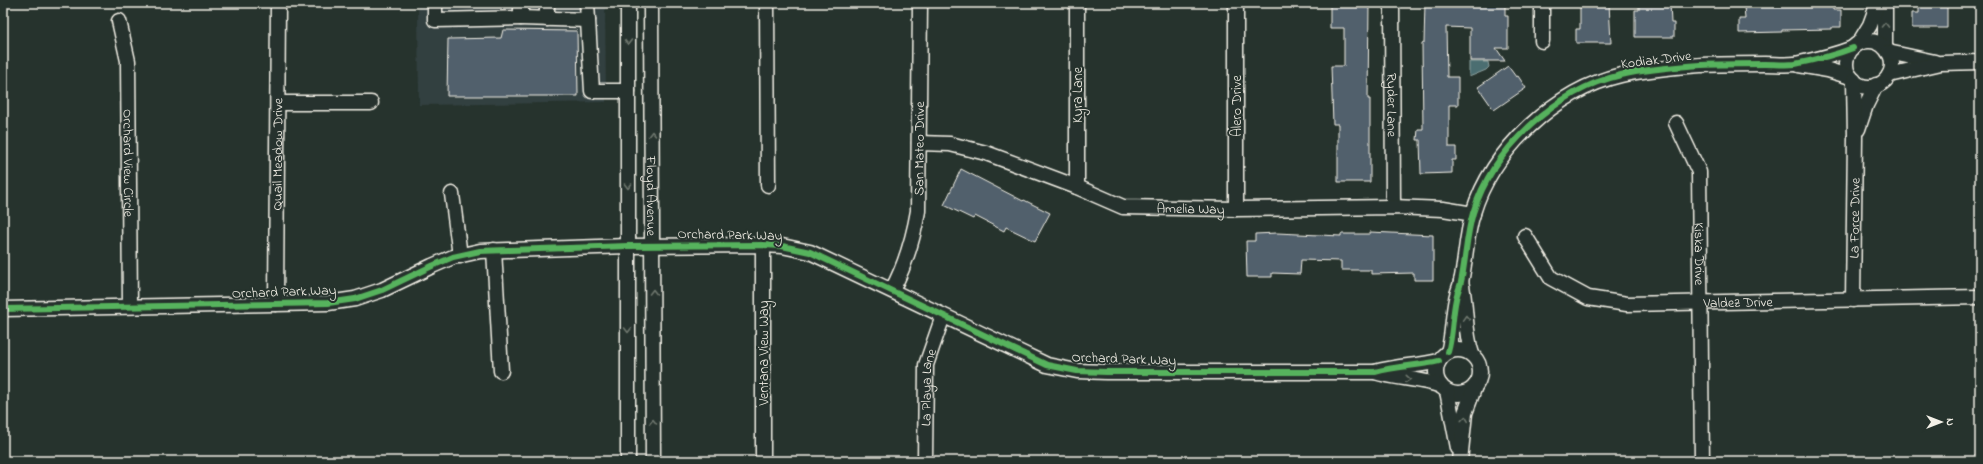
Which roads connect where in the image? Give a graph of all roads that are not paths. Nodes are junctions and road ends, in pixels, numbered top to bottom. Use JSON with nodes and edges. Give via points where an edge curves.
{"nodes":[{"id":1,"x":278,"y":3,"type":"edge"},
{"id":2,"x":435,"y":3,"type":"edge"},
{"id":3,"x":521,"y":3,"type":"edge"},
{"id":4,"x":547,"y":3,"type":"edge"},
{"id":5,"x":587,"y":3,"type":"edge"},
{"id":6,"x":628,"y":3,"type":"edge"},
{"id":7,"x":651,"y":3,"type":"edge"},
{"id":8,"x":767,"y":3,"type":"edge"},
{"id":9,"x":920,"y":3,"type":"edge"},
{"id":10,"x":1078,"y":3,"type":"edge"},
{"id":11,"x":1236,"y":3,"type":"edge"},
{"id":12,"x":1392,"y":3,"type":"edge"},
{"id":13,"x":1542,"y":3,"type":"edge"},
{"id":14,"x":1878,"y":3,"type":"edge"},
{"id":15,"x":1885,"y":3,"type":"edge"},
{"id":16,"x":521,"y":18,"type":"junction"},
{"id":17,"x":547,"y":19,"type":"junction"},
{"id":18,"x":588,"y":20,"type":"junction"},
{"id":19,"x":119,"y":21,"type":"dead end"},
{"id":20,"x":1542,"y":41,"type":"dead end"},
{"id":21,"x":1856,"y":45,"type":"junction"},
{"id":22,"x":1887,"y":50,"type":"junction"},
{"id":23,"x":1980,"y":62,"type":"edge"},
{"id":24,"x":1941,"y":63,"type":"junction"},
{"id":25,"x":1795,"y":64,"type":"junction"},
{"id":26,"x":1889,"y":75,"type":"junction"},
{"id":27,"x":1852,"y":79,"type":"junction"},
{"id":28,"x":1876,"y":85,"type":"junction"},
{"id":29,"x":628,"y":91,"type":"junction"},
{"id":30,"x":371,"y":103,"type":"dead end"},
{"id":31,"x":278,"y":104,"type":"junction"},
{"id":32,"x":1676,"y":123,"type":"dead end"},
{"id":33,"x":1856,"y":137,"type":"junction"},
{"id":34,"x":919,"y":143,"type":"junction"},
{"id":35,"x":768,"y":185,"type":"dead end"},
{"id":36,"x":1077,"y":187,"type":"junction"},
{"id":37,"x":452,"y":194,"type":"dead end"},
{"id":38,"x":1392,"y":207,"type":"junction"},
{"id":39,"x":1236,"y":209,"type":"junction"},
{"id":40,"x":1473,"y":214,"type":"junction"},
{"id":41,"x":1525,"y":236,"type":"dead end"},
{"id":42,"x":763,"y":245,"type":"junction"},
{"id":43,"x":628,"y":246,"type":"junction"},
{"id":44,"x":654,"y":246,"type":"junction"},
{"id":45,"x":494,"y":250,"type":"junction"},
{"id":46,"x":460,"y":256,"type":"junction"},
{"id":47,"x":1461,"y":281,"type":"junction"},
{"id":48,"x":892,"y":290,"type":"junction"},
{"id":49,"x":1980,"y":297,"type":"edge"},
{"id":50,"x":1853,"y":300,"type":"junction"},
{"id":51,"x":1700,"y":303,"type":"junction"},
{"id":52,"x":276,"y":304,"type":"junction"},
{"id":53,"x":130,"y":306,"type":"junction"},
{"id":54,"x":3,"y":309,"type":"edge"},
{"id":55,"x":943,"y":316,"type":"junction"},
{"id":56,"x":1472,"y":354,"type":"junction"},
{"id":57,"x":1443,"y":356,"type":"junction"},
{"id":58,"x":501,"y":370,"type":"dead end"},
{"id":59,"x":1375,"y":372,"type":"junction"},
{"id":60,"x":1475,"y":386,"type":"junction"},
{"id":61,"x":1444,"y":389,"type":"junction"},
{"id":62,"x":1460,"y":458,"type":"edge"},
{"id":63,"x":628,"y":461,"type":"edge"},
{"id":64,"x":653,"y":461,"type":"edge"},
{"id":65,"x":764,"y":461,"type":"edge"},
{"id":66,"x":925,"y":461,"type":"edge"},
{"id":67,"x":1702,"y":461,"type":"edge"}],
"edges":[{"from":1,"to":31,"type":"street","name":"Quail Meadow Drive"},
{"from":2,"to":16,"type":"street","via":[[435,20]]},
{"from":3,"to":16,"type":"street"},
{"from":4,"to":17,"type":"street"},
{"from":5,"to":18,"type":"street"},
{"from":6,"to":29,"type":"street","name":"Floyd Avenue","one_way":true},
{"from":44,"to":7,"type":"street","name":"Floyd Avenue","one_way":true},
{"from":8,"to":35,"type":"street"},
{"from":9,"to":34,"type":"street","name":"San Mateo Drive"},
{"from":10,"to":36,"type":"street","name":"Kyra Lane"},
{"from":11,"to":39,"type":"street","name":"Alero Drive"},
{"from":12,"to":38,"type":"street","name":"Ryder Lane"},
{"from":13,"to":20,"type":"street"},
{"from":14,"to":21,"type":"street","name":"La Force Drive","via":[[1870,25]]},
{"from":22,"to":15,"type":"street","one_way":true},
{"from":16,"to":17,"type":"street"},
{"from":17,"to":18,"type":"street"},
{"from":18,"to":29,"type":"street","via":[[592,91]]},
{"from":19,"to":53,"type":"street","name":"Orchard View Circle","via":[[128,61]]},
{"from":21,"to":22,"type":"street","via":[[1873,41]]},
{"from":21,"to":25,"type":"street","name":"Kodiak Drive","via":[[1838,54]]},
{"from":21,"to":27,"type":"street","name":"La Force Drive","via":[[1847,59],[1848,72]]},
{"from":22,"to":24,"type":"street"},
{"from":22,"to":26,"type":"street","via":[[1892,63]]},
{"from":23,"to":24,"type":"street"},
{"from":24,"to":26,"type":"street"},
{"from":25,"to":27,"type":"street","name":"Kodiak Drive","via":[[1828,70]]},
{"from":25,"to":40,"type":"street","name":"Kodiak Drive","via":[[1663,68],[1620,75],[1589,87],[1561,102],[1512,143],[1494,166]]},
{"from":26,"to":28,"type":"street","name":"La Force Drive"},
{"from":27,"to":28,"type":"street","via":[[1864,86]]},
{"from":27,"to":33,"type":"street","name":"La Force Drive"},
{"from":28,"to":33,"type":"street","name":"La Force Drive","via":[[1866,105]]},
{"from":29,"to":43,"type":"street","name":"Floyd Avenue","one_way":true},
{"from":30,"to":31,"type":"street"},
{"from":31,"to":52,"type":"street","name":"Quail Meadow Drive"},
{"from":32,"to":51,"type":"street","name":"Kiska Drive","via":[[1699,172]]},
{"from":33,"to":50,"type":"street","name":"La Force Drive"},
{"from":34,"to":36,"type":"street","name":"Amelia Way","via":[[950,144],[986,153]]},
{"from":34,"to":48,"type":"street","name":"San Mateo Drive","via":[[918,211],[913,241]]},
{"from":36,"to":39,"type":"street","name":"Amelia Way","via":[[1123,207]]},
{"from":37,"to":46,"type":"street"},
{"from":38,"to":39,"type":"street","name":"Amelia Way"},
{"from":38,"to":40,"type":"street","name":"Amelia Way","via":[[1443,209]]},
{"from":40,"to":47,"type":"street","name":"Kodiak Drive"},
{"from":41,"to":51,"type":"street","name":"Valdez Drive","via":[[1550,278],[1588,298],[1627,304]]},
{"from":42,"to":44,"type":"street","name":"Orchard Park Way"},
{"from":42,"to":48,"type":"street","name":"Orchard Park Way","via":[[810,252]]},
{"from":42,"to":65,"type":"street","name":"Ventana View Way"},
{"from":43,"to":44,"type":"street","name":"Orchard Park Way"},
{"from":43,"to":45,"type":"street","name":"Orchard Park Way"},
{"from":43,"to":63,"type":"street","name":"Floyd Avenue","one_way":true},
{"from":64,"to":44,"type":"street","name":"Floyd Avenue","one_way":true},
{"from":45,"to":46,"type":"street","name":"Orchard Park Way"},
{"from":45,"to":58,"type":"street"},
{"from":46,"to":52,"type":"street","name":"Orchard Park Way","via":[[432,266],[382,290],[355,298],[328,303]]},
{"from":56,"to":47,"type":"street","name":"Kodiak Drive","one_way":true,"via":[[1467,332],[1466,299]]},
{"from":47,"to":57,"type":"street","name":"Kodiak Drive","via":[[1452,331]]},
{"from":48,"to":55,"type":"street","name":"Orchard Park Way"},
{"from":49,"to":50,"type":"street","name":"Valdez Drive"},
{"from":50,"to":51,"type":"street","name":"Valdez Drive"},
{"from":51,"to":67,"type":"street","name":"Kiska Drive"},
{"from":52,"to":53,"type":"street","name":"Orchard Park Way"},
{"from":53,"to":54,"type":"street","name":"Orchard Park Way"},
{"from":55,"to":59,"type":"street","name":"Orchard Park Way","via":[[1047,365],[1078,371]]},
{"from":55,"to":66,"type":"street","name":"La Playa Lane","via":[[926,365]]},
{"from":56,"to":57,"type":"street","via":[[1459,350]]},
{"from":56,"to":60,"type":"street","via":[[1477,359],[1480,372]]},
{"from":57,"to":59,"type":"street","name":"Orchard Park Way","via":[[1419,366]]},
{"from":57,"to":61,"type":"street","via":[[1436,372]]},
{"from":59,"to":61,"type":"street","name":"Orchard Park Way","one_way":true,"via":[[1392,378],[1418,380]]},
{"from":60,"to":61,"type":"street","via":[[1462,394]]},
{"from":62,"to":60,"type":"street","one_way":true,"via":[[1465,412]]},
{"from":61,"to":62,"type":"street"}]}
